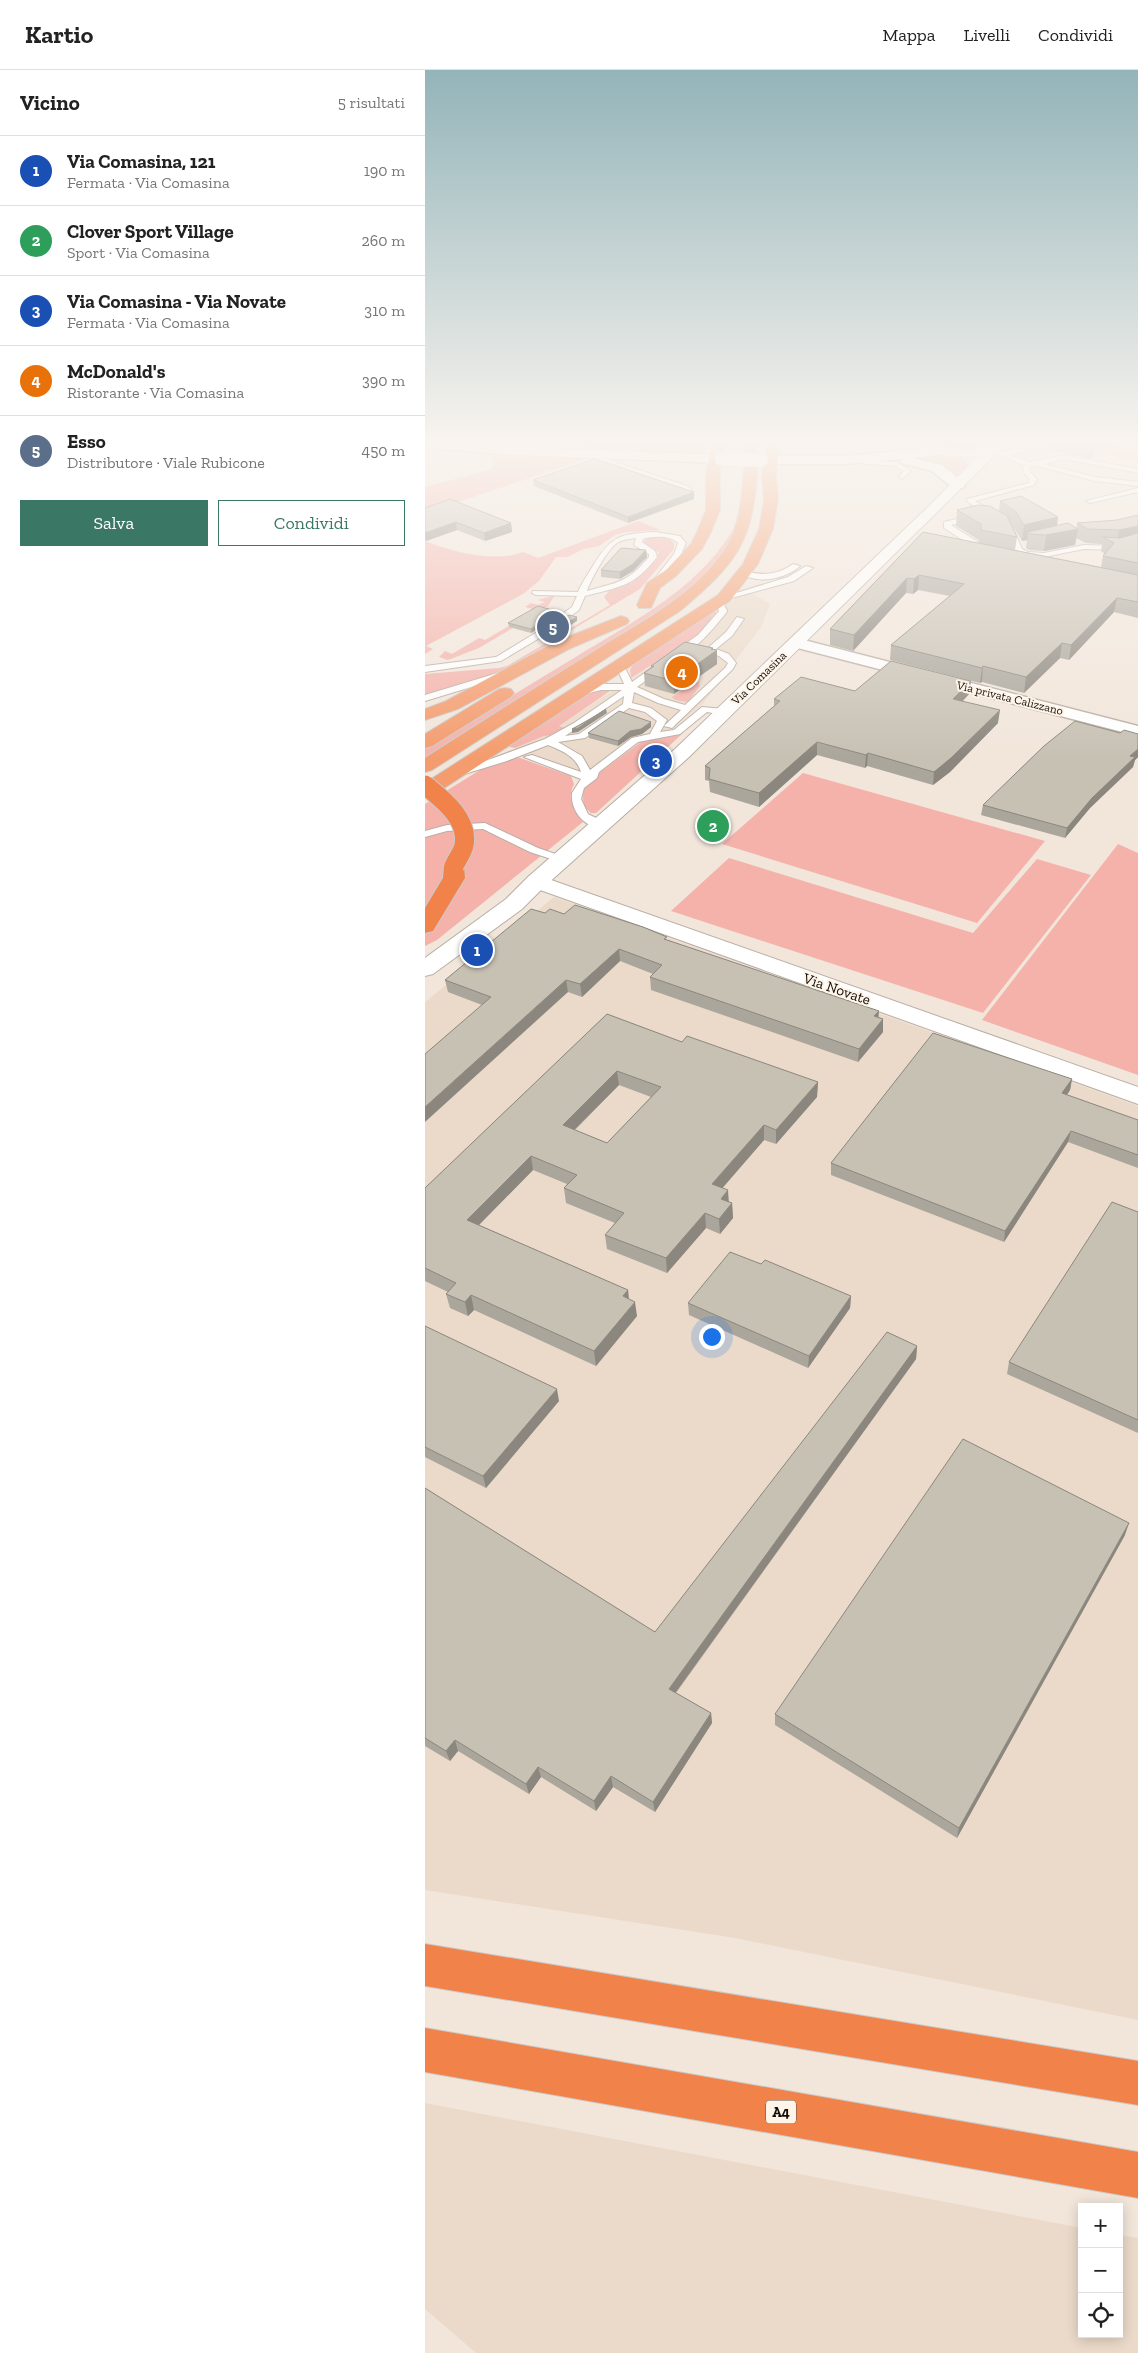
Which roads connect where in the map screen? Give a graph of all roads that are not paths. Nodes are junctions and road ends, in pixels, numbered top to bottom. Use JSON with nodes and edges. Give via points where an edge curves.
{"nodes":[{"id":1,"x":1018,"y":546,"type":"edge"},
{"id":2,"x":610,"y":547,"type":"edge"},
{"id":3,"x":640,"y":547,"type":"edge"},
{"id":4,"x":681,"y":547,"type":"edge"},
{"id":5,"x":696,"y":547,"type":"edge"},
{"id":6,"x":712,"y":547,"type":"edge"},
{"id":7,"x":735,"y":547,"type":"edge"},
{"id":8,"x":761,"y":547,"type":"edge"},
{"id":9,"x":895,"y":547,"type":"edge"},
{"id":10,"x":975,"y":547,"type":"edge"},
{"id":11,"x":1121,"y":547,"type":"edge"},
{"id":12,"x":1127,"y":547,"type":"edge"},
{"id":13,"x":632,"y":548,"type":"edge"},
{"id":14,"x":956,"y":548,"type":"edge"},
{"id":15,"x":1107,"y":548,"type":"joint"},
{"id":16,"x":620,"y":549,"type":"edge"},
{"id":17,"x":644,"y":549,"type":"junction"},
{"id":18,"x":979,"y":549,"type":"joint"},
{"id":19,"x":606,"y":551,"type":"junction"},
{"id":20,"x":1138,"y":553,"type":"edge"},
{"id":21,"x":1011,"y":559,"type":"edge"},
{"id":22,"x":1042,"y":560,"type":"junction"},
{"id":23,"x":796,"y":566,"type":"dead end"},
{"id":24,"x":809,"y":568,"type":"dead end"},
{"id":25,"x":1057,"y":568,"type":"edge"},
{"id":26,"x":751,"y":575,"type":"junction"},
{"id":27,"x":653,"y":586,"type":"junction"},
{"id":28,"x":761,"y":587,"type":"junction"},
{"id":29,"x":536,"y":593,"type":"dead end"},
{"id":30,"x":583,"y":594,"type":"junction"},
{"id":31,"x":722,"y":600,"type":"junction"},
{"id":32,"x":645,"y":605,"type":"junction"},
{"id":33,"x":740,"y":619,"type":"dead end"},
{"id":34,"x":646,"y":626,"type":"junction"},
{"id":35,"x":796,"y":643,"type":"junction"},
{"id":36,"x":687,"y":647,"type":"junction"},
{"id":37,"x":710,"y":650,"type":"junction"},
{"id":38,"x":620,"y":666,"type":"junction"},
{"id":39,"x":425,"y":669,"type":"edge"},
{"id":40,"x":521,"y":676,"type":"junction"},
{"id":41,"x":630,"y":687,"type":"junction"},
{"id":42,"x":581,"y":692,"type":"junction"},
{"id":43,"x":425,"y":698,"type":"edge"},
{"id":44,"x":627,"y":705,"type":"junction"},
{"id":45,"x":688,"y":709,"type":"junction"},
{"id":46,"x":724,"y":712,"type":"junction"},
{"id":47,"x":425,"y":715,"type":"edge"},
{"id":48,"x":425,"y":731,"type":"edge"},
{"id":49,"x":1138,"y":732,"type":"edge"},
{"id":50,"x":654,"y":735,"type":"junction"},
{"id":51,"x":548,"y":741,"type":"junction"},
{"id":52,"x":425,"y":742,"type":"edge"},
{"id":53,"x":492,"y":750,"type":"junction"},
{"id":54,"x":529,"y":757,"type":"dead end"},
{"id":55,"x":425,"y":766,"type":"edge"},
{"id":56,"x":455,"y":774,"type":"junction"},
{"id":57,"x":587,"y":778,"type":"junction"},
{"id":58,"x":425,"y":785,"type":"edge"},
{"id":59,"x":425,"y":792,"type":"edge"},
{"id":60,"x":602,"y":824,"type":"junction"},
{"id":61,"x":425,"y":834,"type":"edge"},
{"id":62,"x":563,"y":860,"type":"junction"},
{"id":63,"x":454,"y":866,"type":"junction"},
{"id":64,"x":537,"y":881,"type":"junction"},
{"id":65,"x":425,"y":907,"type":"edge"},
{"id":66,"x":425,"y":926,"type":"edge"},
{"id":67,"x":433,"y":963,"type":"edge"},
{"id":68,"x":1138,"y":1096,"type":"edge"},
{"id":69,"x":425,"y":1964,"type":"edge"},
{"id":70,"x":425,"y":2050,"type":"edge"},
{"id":71,"x":1138,"y":2083,"type":"edge"},
{"id":72,"x":1138,"y":2175,"type":"edge"}],
"edges":[{"from":1,"to":22,"type":"lane","via":[[1026,554]]},
{"from":2,"to":19,"type":"lane"},
{"from":3,"to":17,"type":"lane"},
{"from":4,"to":27,"type":"lane"},
{"from":5,"to":27,"type":"highway"},
{"from":6,"to":32,"type":"highway","via":[[672,586]]},
{"from":7,"to":34,"type":"highway","via":[[730,556],[691,594]]},
{"from":8,"to":26,"type":"highway"},
{"from":9,"to":35,"type":"main road","name":"Via Comasina"},
{"from":10,"to":18,"type":"lane"},
{"from":11,"to":15,"type":"lane"},
{"from":12,"to":20,"type":"lane"},
{"from":13,"to":17,"type":"lane"},
{"from":14,"to":18,"type":"street"},
{"from":15,"to":22,"type":"lane","via":[[1084,547]]},
{"from":16,"to":19,"type":"lane"},
{"from":17,"to":30,"type":"lane","via":[[653,557],[631,581]]},
{"from":19,"to":30,"type":"lane"},
{"from":21,"to":22,"type":"street"},
{"from":22,"to":25,"type":"street"},
{"from":23,"to":26,"type":"lane","via":[[773,575]]},
{"from":24,"to":28,"type":"lane","via":[[798,576]]},
{"from":26,"to":28,"type":"lane","via":[[752,584]]},
{"from":26,"to":31,"type":"highway"},
{"from":27,"to":32,"type":"highway"},
{"from":28,"to":31,"type":"lane"},
{"from":29,"to":30,"type":"lane"},
{"from":30,"to":39,"type":"lane","via":[[568,615],[507,655]]},
{"from":31,"to":36,"type":"lane","via":[[723,611],[701,637]]},
{"from":31,"to":38,"type":"highway"},
{"from":32,"to":40,"type":"highway","via":[[621,621],[563,644]]},
{"from":33,"to":37,"type":"lane","via":[[729,634]]},
{"from":34,"to":53,"type":"highway","via":[[533,711]]},
{"from":34,"to":55,"type":"highway"},
{"from":35,"to":46,"type":"main road","name":"Via Comasina"},
{"from":35,"to":49,"type":"street","name":"Via privata Calizzano"},
{"from":36,"to":37,"type":"lane"},
{"from":36,"to":41,"type":"lane"},
{"from":37,"to":45,"type":"lane","via":[[729,657],[732,663],[729,670]]},
{"from":38,"to":41,"type":"lane"},
{"from":38,"to":42,"type":"highway"},
{"from":40,"to":43,"type":"lane"},
{"from":40,"to":47,"type":"highway"},
{"from":40,"to":48,"type":"highway"},
{"from":40,"to":52,"type":"highway"},
{"from":41,"to":42,"type":"lane","via":[[601,687]]},
{"from":41,"to":44,"type":"lane"},
{"from":41,"to":45,"type":"lane"},
{"from":41,"to":51,"type":"lane","via":[[602,710]]},
{"from":42,"to":53,"type":"highway"},
{"from":44,"to":50,"type":"lane","via":[[648,710],[662,720]]},
{"from":44,"to":51,"type":"lane","via":[[582,736]]},
{"from":45,"to":50,"type":"lane"},
{"from":46,"to":50,"type":"lane","via":[[705,709],[677,732]]},
{"from":46,"to":60,"type":"main road","name":"Via Comasina"},
{"from":50,"to":57,"type":"lane","via":[[635,740],[594,771],[594,776]]},
{"from":51,"to":56,"type":"lane"},
{"from":51,"to":57,"type":"lane","via":[[582,761]]},
{"from":53,"to":56,"type":"highway"},
{"from":54,"to":57,"type":"lane"},
{"from":56,"to":59,"type":"highway"},
{"from":57,"to":60,"type":"lane","via":[[580,784],[576,804],[588,820]]},
{"from":58,"to":63,"type":"highway","bridge":true,"via":[[446,802],[460,822],[465,843]]},
{"from":60,"to":62,"type":"main road","name":"Via Comasina"},
{"from":61,"to":62,"type":"lane","via":[[447,828],[485,826],[533,850]]},
{"from":62,"to":64,"type":"main road","name":"Via Comasina"},
{"from":63,"to":65,"type":"highway","via":[[443,877]]},
{"from":63,"to":66,"type":"highway","via":[[454,878]]},
{"from":64,"to":67,"type":"main road","name":"Via Comasina","via":[[514,904]]},
{"from":64,"to":68,"type":"main road","name":"Via Novate"},
{"from":69,"to":71,"type":"highway"},
{"from":70,"to":72,"type":"highway","number":"A4"}]}
